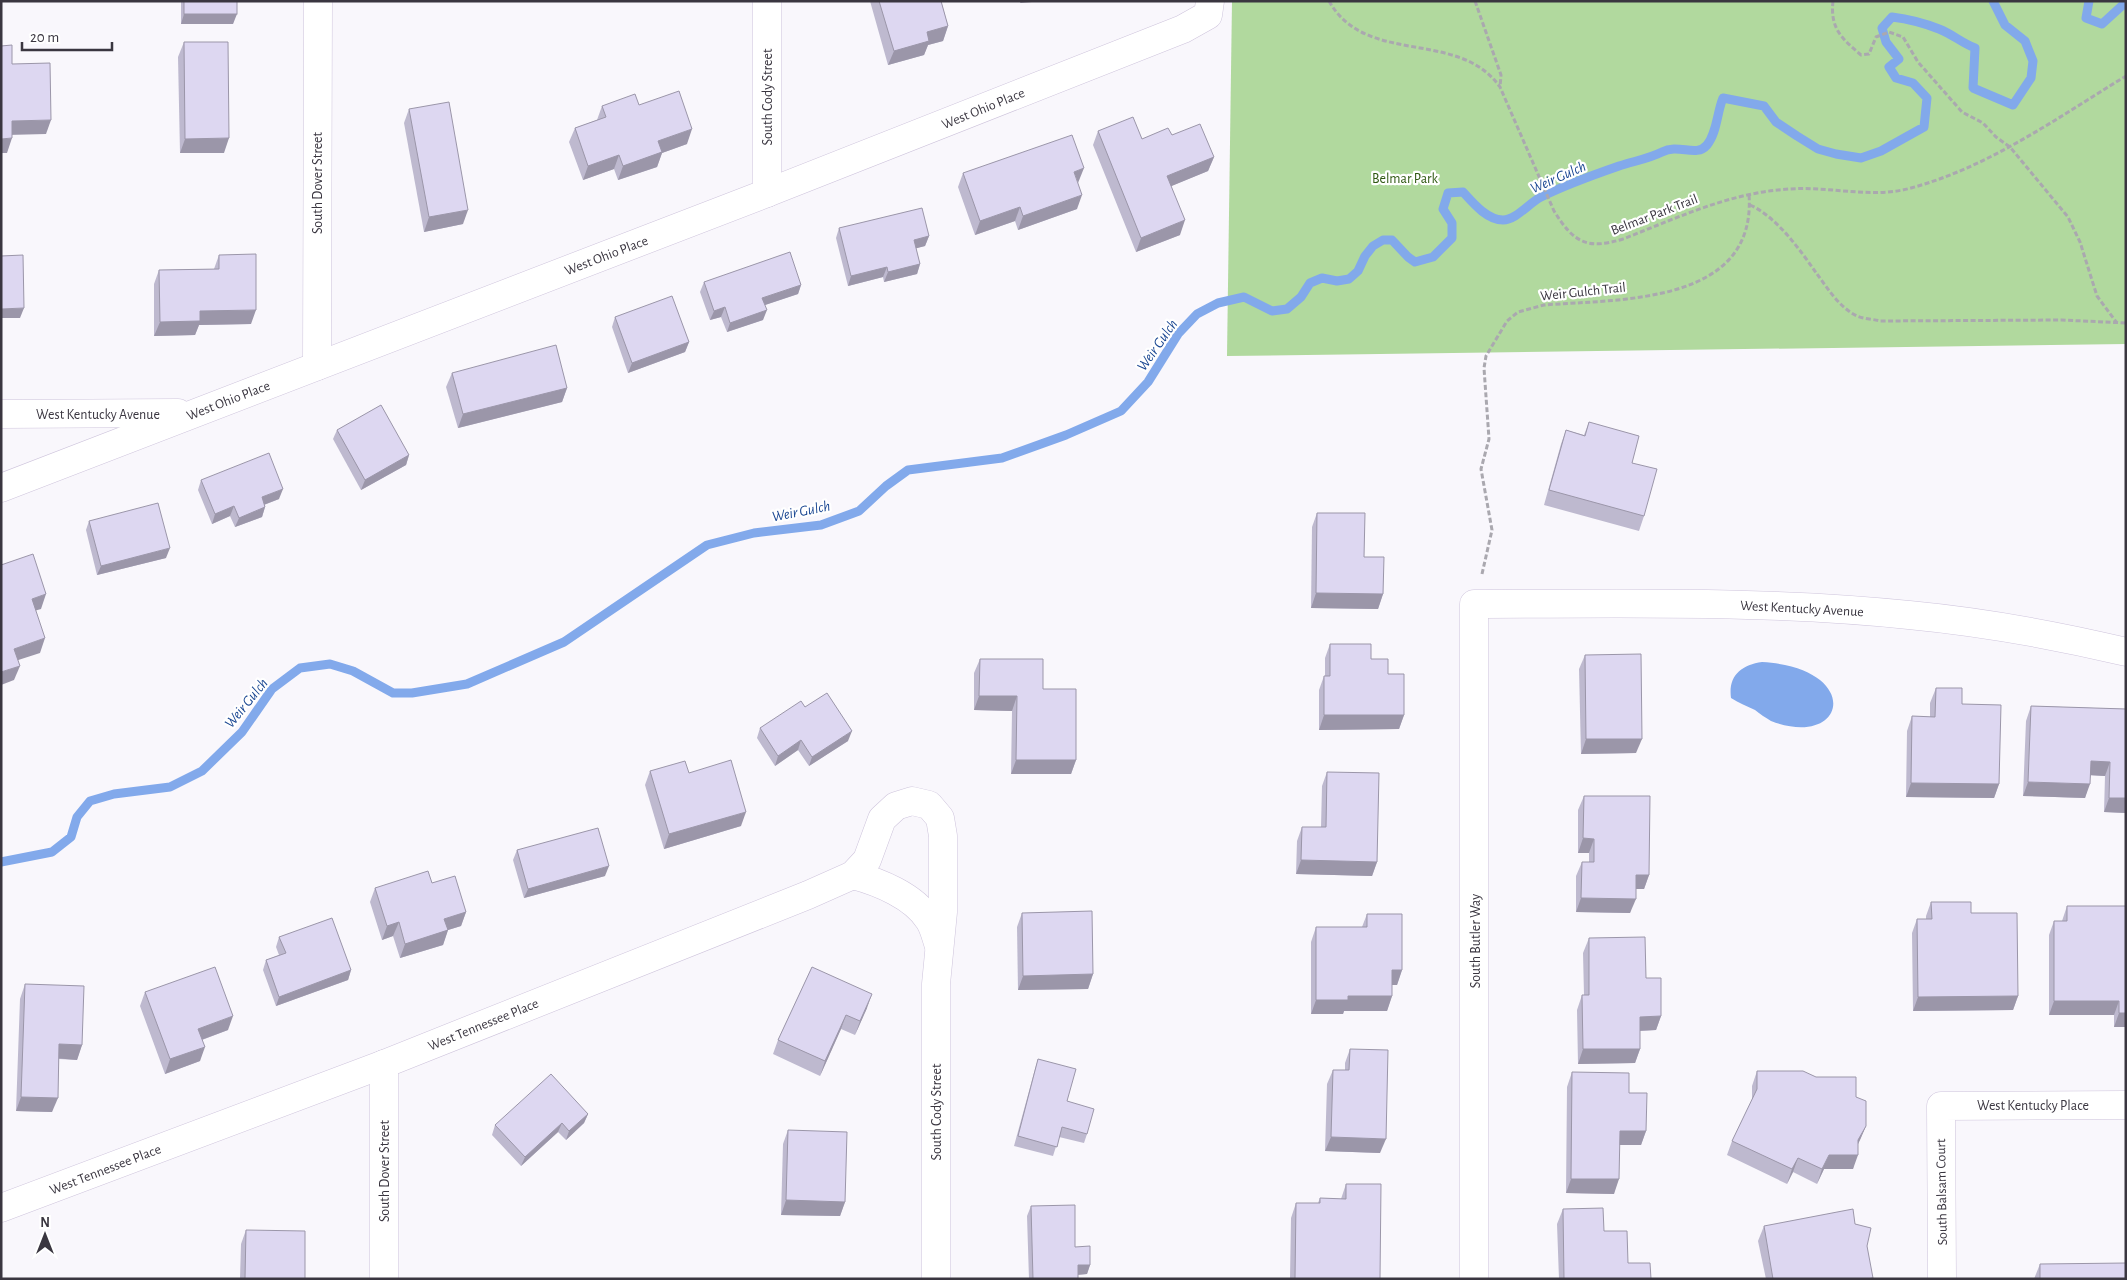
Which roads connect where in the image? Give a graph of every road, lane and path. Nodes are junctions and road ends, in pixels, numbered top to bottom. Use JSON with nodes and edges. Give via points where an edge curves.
{"nodes":[{"id":1,"x":318,"y":1,"type":"edge"},
{"id":2,"x":767,"y":1,"type":"edge"},
{"id":3,"x":1329,"y":1,"type":"edge"},
{"id":4,"x":1475,"y":1,"type":"edge"},
{"id":5,"x":1833,"y":1,"type":"edge"},
{"id":6,"x":1209,"y":8,"type":"edge"},
{"id":7,"x":2126,"y":76,"type":"edge"},
{"id":8,"x":1500,"y":87,"type":"junction"},
{"id":9,"x":2010,"y":147,"type":"junction"},
{"id":10,"x":767,"y":193,"type":"junction"},
{"id":11,"x":1749,"y":194,"type":"junction"},
{"id":12,"x":1750,"y":205,"type":"junction"},
{"id":13,"x":2117,"y":323,"type":"junction"},
{"id":14,"x":2126,"y":323,"type":"edge"},
{"id":15,"x":317,"y":366,"type":"junction"},
{"id":16,"x":194,"y":413,"type":"junction"},
{"id":17,"x":1,"y":414,"type":"edge"},
{"id":18,"x":1,"y":488,"type":"edge"},
{"id":19,"x":1474,"y":604,"type":"junction"},
{"id":20,"x":2126,"y":652,"type":"edge"},
{"id":21,"x":929,"y":805,"type":"joint"},
{"id":22,"x":853,"y":875,"type":"junction"},
{"id":23,"x":939,"y":946,"type":"junction"},
{"id":24,"x":384,"y":1064,"type":"junction"},
{"id":25,"x":2126,"y":1105,"type":"edge"},
{"id":26,"x":1941,"y":1106,"type":"joint"},
{"id":27,"x":1,"y":1208,"type":"edge"},
{"id":28,"x":384,"y":1279,"type":"edge"},
{"id":29,"x":936,"y":1279,"type":"edge"},
{"id":30,"x":1474,"y":1279,"type":"edge"},
{"id":31,"x":1942,"y":1279,"type":"edge"}],
"edges":[{"from":1,"to":15,"type":"street","name":"South Dover Street"},
{"from":2,"to":10,"type":"street","name":"South Cody Street"},
{"from":3,"to":8,"type":"path","name":"Belmar Park Trail","via":[[1345,24],[1363,34],[1464,59],[1492,76]]},
{"from":4,"to":8,"type":"path","via":[[1501,75]]},
{"from":5,"to":9,"type":"path","via":[[1832,20],[1852,48],[1861,55],[1869,54],[1876,37],[1889,32],[1903,37],[1918,62],[1962,112],[1983,123]]},
{"from":6,"to":10,"type":"street","name":"West Ohio Place","via":[[1174,33]]},
{"from":7,"to":9,"type":"path","name":"Belmar Park Trail"},
{"from":8,"to":11,"type":"path","name":"Belmar Park Trail","via":[[1554,212],[1564,227],[1589,245],[1607,244],[1715,203]]},
{"from":9,"to":11,"type":"path","name":"Belmar Park Trail","via":[[1972,166],[1910,189],[1887,192],[1788,189]]},
{"from":9,"to":13,"type":"path","via":[[2068,217],[2080,242],[2097,296]]},
{"from":10,"to":15,"type":"street","name":"West Ohio Place"},
{"from":11,"to":12,"type":"path","name":"Weir Gulch Trail"},
{"from":12,"to":13,"type":"path","via":[[1772,220],[1829,291],[1858,316],[1880,321],[2062,320]]},
{"from":12,"to":19,"type":"path","name":"Weir Gulch Trail","via":[[1744,233],[1733,256],[1717,272],[1700,281],[1657,294],[1544,305],[1518,312],[1498,333],[1486,356],[1484,368],[1490,439],[1481,469],[1492,530]]},
{"from":13,"to":14,"type":"path"},
{"from":15,"to":16,"type":"street","name":"West Ohio Place"},
{"from":16,"to":17,"type":"street","name":"West Kentucky Avenue"},
{"from":16,"to":18,"type":"street","name":"West Ohio Place"},
{"from":19,"to":20,"type":"street","name":"West Kentucky Avenue","via":[[1734,605],[1865,611],[1956,620]]},
{"from":19,"to":30,"type":"street","name":"South Butler Way"},
{"from":21,"to":22,"type":"street","name":"West Tennessee Place","via":[[912,801],[896,806],[882,819],[867,860]]},
{"from":21,"to":23,"type":"street","name":"South Cody Street","via":[[940,818],[943,836],[943,912]]},
{"from":22,"to":23,"type":"street","name":"South Cody Street","via":[[894,891],[914,905],[929,920]]},
{"from":22,"to":24,"type":"street","name":"West Tennessee Place"},
{"from":23,"to":29,"type":"street","name":"South Cody Street","via":[[936,984]]},
{"from":24,"to":27,"type":"street","name":"West Tennessee Place"},
{"from":24,"to":28,"type":"street","name":"South Dover Street"},
{"from":25,"to":26,"type":"street","name":"West Kentucky Place"},
{"from":26,"to":31,"type":"street","name":"South Balsam Court"}]}
